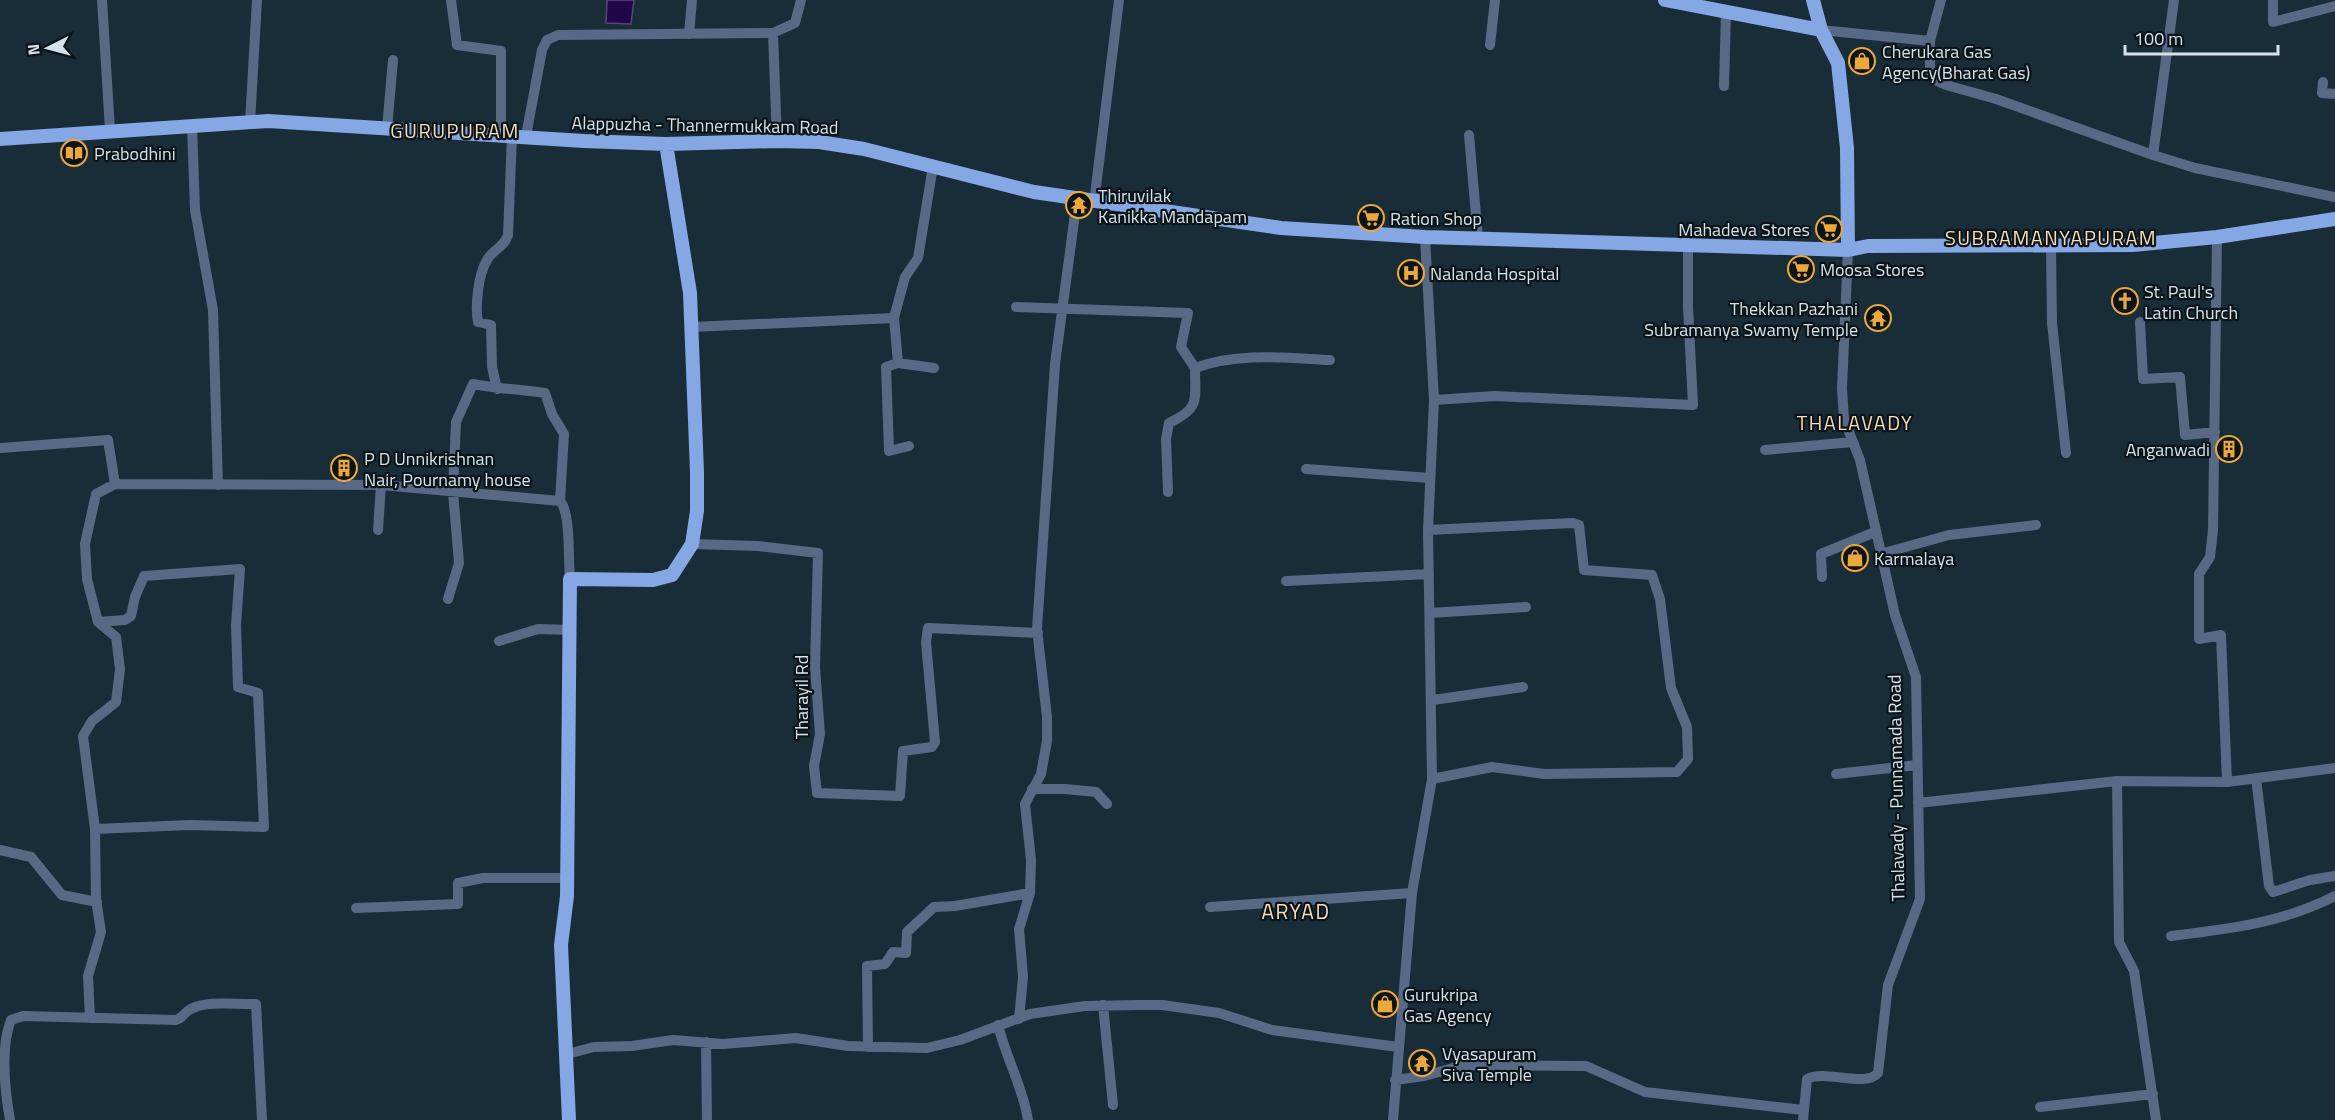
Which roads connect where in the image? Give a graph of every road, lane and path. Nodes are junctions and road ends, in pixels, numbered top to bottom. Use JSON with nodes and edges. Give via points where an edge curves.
{"nodes":[{"id":1,"x":102,"y":0,"type":"edge"},
{"id":2,"x":257,"y":0,"type":"edge"},
{"id":3,"x":451,"y":0,"type":"edge"},
{"id":4,"x":692,"y":0,"type":"edge"},
{"id":5,"x":801,"y":0,"type":"edge"},
{"id":6,"x":1119,"y":0,"type":"edge"},
{"id":7,"x":1495,"y":0,"type":"edge"},
{"id":8,"x":1665,"y":0,"type":"edge"},
{"id":9,"x":1813,"y":0,"type":"edge"},
{"id":10,"x":1941,"y":0,"type":"edge"},
{"id":11,"x":2174,"y":0,"type":"edge"},
{"id":12,"x":2273,"y":0,"type":"edge"},
{"id":13,"x":2335,"y":6,"type":"edge"},
{"id":14,"x":1726,"y":12,"type":"junction"},
{"id":15,"x":1821,"y":30,"type":"junction"},
{"id":16,"x":773,"y":33,"type":"junction"},
{"id":17,"x":689,"y":34,"type":"junction"},
{"id":18,"x":1930,"y":41,"type":"junction"},
{"id":19,"x":1490,"y":45,"type":"dead end"},
{"id":20,"x":393,"y":60,"type":"dead end"},
{"id":21,"x":2323,"y":82,"type":"dead end"},
{"id":22,"x":1724,"y":86,"type":"dead end"},
{"id":23,"x":2335,"y":94,"type":"edge"},
{"id":24,"x":250,"y":123,"type":"junction"},
{"id":25,"x":192,"y":126,"type":"junction"},
{"id":26,"x":387,"y":129,"type":"junction"},
{"id":27,"x":110,"y":130,"type":"junction"},
{"id":28,"x":1469,"y":135,"type":"dead end"},
{"id":29,"x":513,"y":136,"type":"junction"},
{"id":30,"x":0,"y":139,"type":"edge"},
{"id":31,"x":777,"y":141,"type":"junction"},
{"id":32,"x":666,"y":144,"type":"junction"},
{"id":33,"x":2153,"y":155,"type":"junction"},
{"id":34,"x":933,"y":166,"type":"junction"},
{"id":35,"x":2335,"y":196,"type":"edge"},
{"id":36,"x":1077,"y":200,"type":"junction"},
{"id":37,"x":1094,"y":202,"type":"junction"},
{"id":38,"x":2335,"y":219,"type":"edge"},
{"id":39,"x":1425,"y":237,"type":"junction"},
{"id":40,"x":2217,"y":237,"type":"junction"},
{"id":41,"x":1478,"y":238,"type":"junction"},
{"id":42,"x":1688,"y":246,"type":"junction"},
{"id":43,"x":2051,"y":247,"type":"junction"},
{"id":44,"x":1848,"y":250,"type":"junction"},
{"id":45,"x":1016,"y":307,"type":"dead end"},
{"id":46,"x":1063,"y":307,"type":"junction"},
{"id":47,"x":894,"y":318,"type":"junction"},
{"id":48,"x":2140,"y":322,"type":"dead end"},
{"id":49,"x":692,"y":327,"type":"junction"},
{"id":50,"x":1330,"y":360,"type":"dead end"},
{"id":51,"x":898,"y":363,"type":"junction"},
{"id":52,"x":934,"y":368,"type":"dead end"},
{"id":53,"x":1196,"y":368,"type":"junction"},
{"id":54,"x":497,"y":389,"type":"junction"},
{"id":55,"x":1434,"y":400,"type":"junction"},
{"id":56,"x":2215,"y":432,"type":"junction"},
{"id":57,"x":1853,"y":442,"type":"junction"},
{"id":58,"x":909,"y":446,"type":"dead end"},
{"id":59,"x":0,"y":448,"type":"edge"},
{"id":60,"x":1766,"y":450,"type":"dead end"},
{"id":61,"x":2066,"y":453,"type":"dead end"},
{"id":62,"x":1306,"y":469,"type":"dead end"},
{"id":63,"x":1430,"y":478,"type":"junction"},
{"id":64,"x":115,"y":484,"type":"junction"},
{"id":65,"x":218,"y":485,"type":"junction"},
{"id":66,"x":381,"y":485,"type":"junction"},
{"id":67,"x":453,"y":492,"type":"junction"},
{"id":68,"x":1168,"y":492,"type":"dead end"},
{"id":69,"x":560,"y":501,"type":"junction"},
{"id":70,"x":2036,"y":525,"type":"dead end"},
{"id":71,"x":378,"y":530,"type":"dead end"},
{"id":72,"x":1428,"y":530,"type":"junction"},
{"id":73,"x":1875,"y":532,"type":"junction"},
{"id":74,"x":692,"y":544,"type":"junction"},
{"id":75,"x":1880,"y":554,"type":"junction"},
{"id":76,"x":1429,"y":574,"type":"junction"},
{"id":77,"x":1822,"y":577,"type":"dead end"},
{"id":78,"x":570,"y":579,"type":"junction"},
{"id":79,"x":1286,"y":581,"type":"dead end"},
{"id":80,"x":448,"y":598,"type":"dead end"},
{"id":81,"x":1526,"y":607,"type":"dead end"},
{"id":82,"x":1430,"y":613,"type":"junction"},
{"id":83,"x":98,"y":622,"type":"junction"},
{"id":84,"x":570,"y":630,"type":"junction"},
{"id":85,"x":1038,"y":633,"type":"junction"},
{"id":86,"x":499,"y":641,"type":"dead end"},
{"id":87,"x":1522,"y":687,"type":"dead end"},
{"id":88,"x":1433,"y":700,"type":"junction"},
{"id":89,"x":1917,"y":765,"type":"junction"},
{"id":90,"x":2335,"y":768,"type":"edge"},
{"id":91,"x":1836,"y":774,"type":"dead end"},
{"id":92,"x":2256,"y":778,"type":"junction"},
{"id":93,"x":1432,"y":779,"type":"junction"},
{"id":94,"x":2117,"y":782,"type":"junction"},
{"id":95,"x":2227,"y":782,"type":"junction"},
{"id":96,"x":1032,"y":789,"type":"junction"},
{"id":97,"x":1918,"y":803,"type":"junction"},
{"id":98,"x":1107,"y":804,"type":"dead end"},
{"id":99,"x":95,"y":829,"type":"junction"},
{"id":100,"x":0,"y":850,"type":"edge"},
{"id":101,"x":2335,"y":876,"type":"edge"},
{"id":102,"x":567,"y":878,"type":"junction"},
{"id":103,"x":1030,"y":893,"type":"junction"},
{"id":104,"x":1412,"y":893,"type":"junction"},
{"id":105,"x":2335,"y":896,"type":"edge"},
{"id":106,"x":97,"y":902,"type":"junction"},
{"id":107,"x":1210,"y":907,"type":"dead end"},
{"id":108,"x":356,"y":908,"type":"dead end"},
{"id":109,"x":2171,"y":936,"type":"dead end"},
{"id":110,"x":1103,"y":1005,"type":"junction"},
{"id":111,"x":90,"y":1018,"type":"junction"},
{"id":112,"x":1019,"y":1019,"type":"junction"},
{"id":113,"x":998,"y":1026,"type":"junction"},
{"id":114,"x":706,"y":1042,"type":"junction"},
{"id":115,"x":868,"y":1047,"type":"junction"},
{"id":116,"x":1398,"y":1047,"type":"junction"},
{"id":117,"x":567,"y":1054,"type":"junction"},
{"id":118,"x":3,"y":1059,"type":"edge"},
{"id":119,"x":1395,"y":1080,"type":"junction"},
{"id":120,"x":2153,"y":1094,"type":"junction"},
{"id":121,"x":1113,"y":1105,"type":"dead end"},
{"id":122,"x":2040,"y":1107,"type":"dead end"},
{"id":123,"x":1803,"y":1115,"type":"edge"},
{"id":124,"x":10,"y":1120,"type":"edge"},
{"id":125,"x":262,"y":1120,"type":"edge"},
{"id":126,"x":569,"y":1120,"type":"edge"},
{"id":127,"x":707,"y":1120,"type":"edge"},
{"id":128,"x":1028,"y":1120,"type":"edge"},
{"id":129,"x":1393,"y":1120,"type":"edge"},
{"id":130,"x":2156,"y":1120,"type":"edge"}],
"edges":[{"from":1,"to":27,"type":"street"},
{"from":2,"to":24,"type":"street"},
{"from":3,"to":29,"type":"street","via":[[457,45],[501,51]]},
{"from":4,"to":17,"type":"street"},
{"from":5,"to":16,"type":"street","via":[[795,23]]},
{"from":6,"to":37,"type":"street"},
{"from":7,"to":19,"type":"street"},
{"from":8,"to":14,"type":"main road"},
{"from":9,"to":15,"type":"main road","name":"Thalavady - Punnamada Road"},
{"from":10,"to":18,"type":"street"},
{"from":11,"to":33,"type":"street"},
{"from":12,"to":13,"type":"street","via":[[2273,22]]},
{"from":14,"to":15,"type":"main road"},
{"from":14,"to":22,"type":"street"},
{"from":15,"to":18,"type":"street"},
{"from":15,"to":44,"type":"main road","name":"Thalavady - Punnamada Road","via":[[1835,54],[1839,73],[1847,148]]},
{"from":16,"to":17,"type":"street"},
{"from":16,"to":31,"type":"street"},
{"from":17,"to":29,"type":"street","via":[[558,35],[547,40]]},
{"from":18,"to":33,"type":"street","via":[[1930,70],[1937,81]]},
{"from":20,"to":26,"type":"street"},
{"from":21,"to":23,"type":"street","via":[[2322,93]]},
{"from":24,"to":25,"type":"main road","name":"Alappuzha - Thannermukkam Road"},
{"from":24,"to":26,"type":"main road","name":"Alappuzha - Thannermukkam Road"},
{"from":25,"to":27,"type":"main road","name":"Alappuzha - Thannermukkam Road"},
{"from":25,"to":65,"type":"street","via":[[195,210],[213,310]]},
{"from":26,"to":29,"type":"main road","name":"Alappuzha - Thannermukkam Road"},
{"from":27,"to":30,"type":"main road","name":"Alappuzha - Thannermukkam Road"},
{"from":28,"to":41,"type":"street"},
{"from":29,"to":32,"type":"main road","name":"Alappuzha - Thannermukkam Road"},
{"from":29,"to":54,"type":"street","via":[[508,235],[505,245],[487,259],[475,306],[478,322],[491,325]]},
{"from":31,"to":32,"type":"main road","name":"Alappuzha - Thannermukkam Road"},
{"from":31,"to":34,"type":"main road","name":"Alappuzha - Thannermukkam Road","via":[[864,149]]},
{"from":32,"to":49,"type":"main road"},
{"from":33,"to":35,"type":"street","via":[[2195,168]]},
{"from":34,"to":36,"type":"main road","name":"Alappuzha - Thannermukkam Road"},
{"from":34,"to":47,"type":"street","via":[[918,258],[905,278]]},
{"from":36,"to":37,"type":"main road","name":"Alappuzha - Thannermukkam Road"},
{"from":36,"to":46,"type":"street"},
{"from":37,"to":39,"type":"main road","name":"Alappuzha - Thannermukkam Road","via":[[1281,228]]},
{"from":38,"to":40,"type":"main road","name":"Alappuzha - Thannermukkam Road"},
{"from":39,"to":41,"type":"main road","name":"Alappuzha - Thannermukkam Road"},
{"from":39,"to":55,"type":"street"},
{"from":40,"to":43,"type":"main road","name":"Alappuzha - Thannermukkam Road"},
{"from":40,"to":56,"type":"street"},
{"from":41,"to":42,"type":"main road","name":"Alappuzha - Thannermukkam Road"},
{"from":42,"to":44,"type":"main road","name":"Alappuzha - Thannermukkam Road"},
{"from":42,"to":55,"type":"street","via":[[1693,405],[1495,396]]},
{"from":43,"to":44,"type":"main road","name":"Alappuzha - Thannermukkam Road","via":[[1868,246]]},
{"from":43,"to":61,"type":"street","via":[[2052,323]]},
{"from":44,"to":57,"type":"street","name":"Thalavady - Punnamada Road","via":[[1842,389],[1844,420]]},
{"from":45,"to":46,"type":"street"},
{"from":46,"to":53,"type":"street","via":[[1188,313],[1181,347]]},
{"from":46,"to":85,"type":"street","via":[[1055,364]]},
{"from":47,"to":49,"type":"street"},
{"from":47,"to":51,"type":"street"},
{"from":48,"to":56,"type":"street","via":[[2143,379],[2180,377],[2185,435]]},
{"from":49,"to":74,"type":"main road","via":[[698,472]]},
{"from":50,"to":53,"type":"street","via":[[1218,360]]},
{"from":51,"to":52,"type":"street"},
{"from":51,"to":58,"type":"street","via":[[886,367],[889,451]]},
{"from":53,"to":68,"type":"street","via":[[1195,403],[1189,414],[1169,423]]},
{"from":54,"to":67,"type":"street","via":[[473,384],[456,422]]},
{"from":54,"to":69,"type":"street","via":[[545,393],[564,434]]},
{"from":55,"to":63,"type":"street"},
{"from":56,"to":95,"type":"street","via":[[2210,557],[2199,574],[2199,639],[2221,635]]},
{"from":57,"to":60,"type":"street"},
{"from":57,"to":73,"type":"street","name":"Thalavady - Punnamada Road"},
{"from":59,"to":64,"type":"street","via":[[108,440]]},
{"from":62,"to":63,"type":"street"},
{"from":63,"to":72,"type":"street"},
{"from":64,"to":65,"type":"street"},
{"from":64,"to":83,"type":"street","via":[[96,494],[85,544],[87,579]]},
{"from":65,"to":66,"type":"street"},
{"from":66,"to":67,"type":"street"},
{"from":66,"to":71,"type":"street"},
{"from":67,"to":69,"type":"street"},
{"from":67,"to":80,"type":"street","via":[[459,564]]},
{"from":69,"to":78,"type":"street","via":[[566,515]]},
{"from":70,"to":75,"type":"street","via":[[1948,535]]},
{"from":72,"to":76,"type":"street"},
{"from":72,"to":93,"type":"street","via":[[1573,523],[1579,525],[1584,570],[1652,575],[1660,599],[1671,688],[1687,727],[1688,759],[1677,772],[1544,774],[1492,767]]},
{"from":73,"to":75,"type":"street","name":"Thalavady - Punnamada Road"},
{"from":73,"to":77,"type":"street","via":[[1821,554]]},
{"from":74,"to":78,"type":"main road","via":[[672,575],[658,579]]},
{"from":74,"to":85,"type":"street","name":"Tharayil Rd","via":[[818,553],[815,668],[820,734],[814,766],[817,793],[900,796],[903,751],[932,747],[935,742],[928,628]]},
{"from":75,"to":89,"type":"street","name":"Thalavady - Punnamada Road","via":[[1894,615],[1916,677]]},
{"from":76,"to":79,"type":"street"},
{"from":76,"to":82,"type":"street"},
{"from":78,"to":84,"type":"main road"},
{"from":81,"to":82,"type":"street"},
{"from":82,"to":88,"type":"street"},
{"from":83,"to":99,"type":"street","via":[[116,637],[120,669],[116,702],[92,721],[82,736]]},
{"from":83,"to":99,"type":"street","via":[[131,616],[144,576],[240,569],[236,625],[238,687],[258,693],[264,827]]},
{"from":84,"to":86,"type":"street","via":[[538,628]]},
{"from":84,"to":102,"type":"main road"},
{"from":85,"to":96,"type":"street","via":[[1047,741],[1043,767]]},
{"from":87,"to":88,"type":"street"},
{"from":88,"to":93,"type":"street"},
{"from":89,"to":91,"type":"street"},
{"from":89,"to":97,"type":"street","name":"Thalavady - Punnamada Road"},
{"from":90,"to":92,"type":"street"},
{"from":92,"to":95,"type":"street"},
{"from":92,"to":101,"type":"street","via":[[2269,886],[2273,892]]},
{"from":93,"to":104,"type":"street"},
{"from":94,"to":95,"type":"street"},
{"from":94,"to":97,"type":"street"},
{"from":94,"to":120,"type":"street","via":[[2119,942],[2134,970]]},
{"from":96,"to":98,"type":"street","via":[[1096,792]]},
{"from":96,"to":103,"type":"street","via":[[1025,804]]},
{"from":97,"to":123,"type":"street","name":"Thalavady - Punnamada Road","via":[[1920,899],[1888,985],[1878,1073],[1867,1079],[1807,1079]]},
{"from":99,"to":106,"type":"street"},
{"from":100,"to":106,"type":"street","via":[[31,858],[62,895]]},
{"from":102,"to":108,"type":"street","via":[[483,878],[458,883],[458,904]]},
{"from":102,"to":117,"type":"main road","via":[[561,945]]},
{"from":103,"to":112,"type":"street","via":[[1019,929],[1023,977]]},
{"from":103,"to":115,"type":"street","via":[[934,907],[907,932],[906,953],[893,952],[885,964],[867,966]]},
{"from":104,"to":107,"type":"street"},
{"from":104,"to":116,"type":"street"},
{"from":105,"to":109,"type":"street","via":[[2300,913],[2268,921]]},
{"from":106,"to":111,"type":"street","via":[[101,932],[88,976]]},
{"from":110,"to":112,"type":"street","via":[[1030,1014]]},
{"from":110,"to":116,"type":"street","via":[[1162,1005],[1198,1010],[1272,1030]]},
{"from":110,"to":121,"type":"street"},
{"from":111,"to":118,"type":"street","via":[[23,1016],[11,1020]]},
{"from":111,"to":125,"type":"street","via":[[176,1020],[189,1009],[206,1005],[256,1004]]},
{"from":112,"to":113,"type":"street"},
{"from":113,"to":115,"type":"street","via":[[927,1048]]},
{"from":113,"to":128,"type":"street","via":[[1025,1100]]},
{"from":114,"to":115,"type":"street","via":[[796,1038]]},
{"from":114,"to":117,"type":"street","via":[[674,1040],[594,1047]]},
{"from":114,"to":127,"type":"street"},
{"from":116,"to":119,"type":"street"},
{"from":117,"to":126,"type":"main road"},
{"from":118,"to":124,"type":"street"},
{"from":119,"to":123,"type":"street","via":[[1464,1065],[1586,1066],[1645,1092]]},
{"from":119,"to":129,"type":"street"},
{"from":120,"to":122,"type":"street"},
{"from":120,"to":130,"type":"street"}]}
